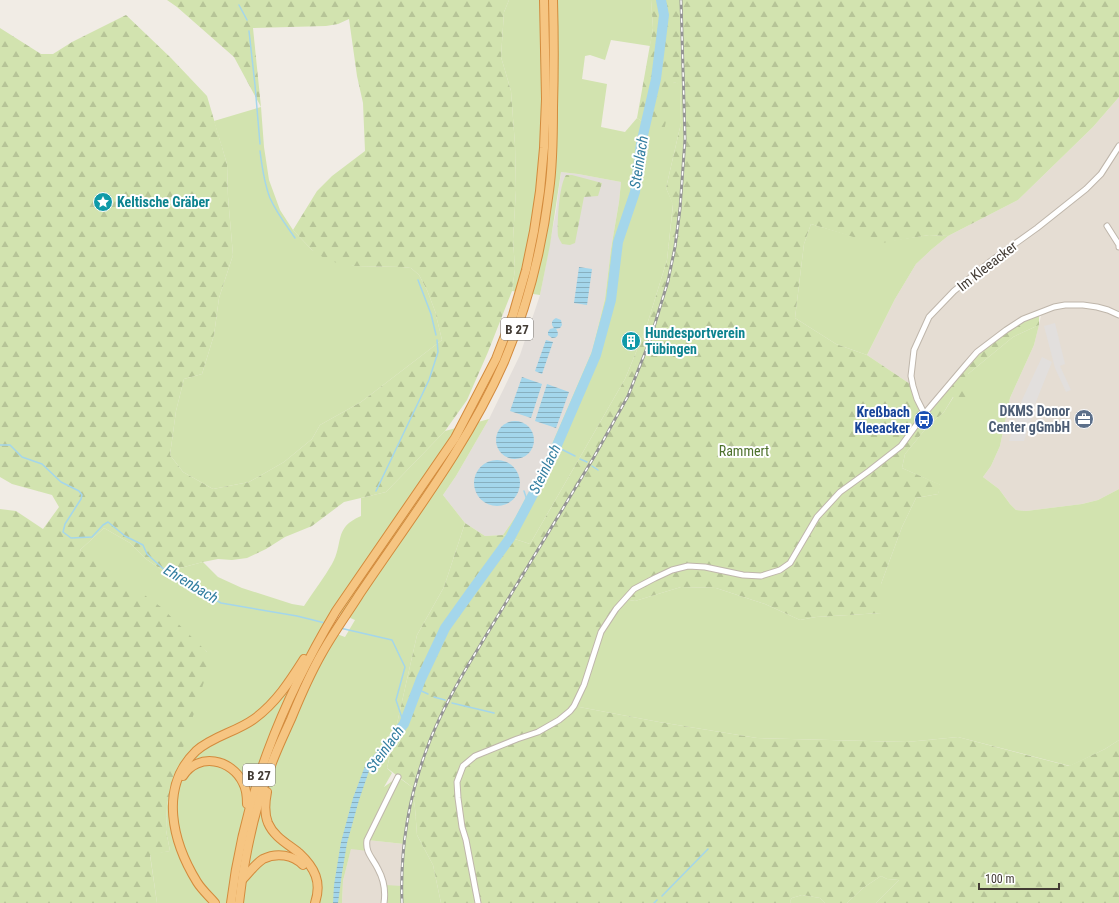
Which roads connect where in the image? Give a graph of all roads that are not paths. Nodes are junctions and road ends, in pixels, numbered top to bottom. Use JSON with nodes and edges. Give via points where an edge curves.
{"nodes":[{"id":1,"x":544,"y":0,"type":"edge"},
{"id":2,"x":553,"y":0,"type":"edge"},
{"id":3,"x":1119,"y":146,"type":"edge"},
{"id":4,"x":1107,"y":226,"type":"dead end"},
{"id":5,"x":1119,"y":248,"type":"edge"},
{"id":6,"x":1119,"y":315,"type":"edge"},
{"id":7,"x":925,"y":413,"type":"junction"},
{"id":8,"x":324,"y":633,"type":"junction"},
{"id":9,"x":278,"y":749,"type":"junction"},
{"id":10,"x":398,"y":777,"type":"dead end"},
{"id":11,"x":237,"y":858,"type":"junction"},
{"id":12,"x":243,"y":880,"type":"junction"},
{"id":13,"x":215,"y":903,"type":"edge"},
{"id":14,"x":220,"y":903,"type":"edge"},
{"id":15,"x":231,"y":903,"type":"edge"},
{"id":16,"x":240,"y":903,"type":"edge"},
{"id":17,"x":311,"y":903,"type":"edge"},
{"id":18,"x":315,"y":903,"type":"edge"},
{"id":19,"x":384,"y":903,"type":"edge"},
{"id":20,"x":478,"y":903,"type":"edge"}],
"edges":[{"from":1,"to":8,"type":"highway","number":"B 27","via":[[546,99],[540,191],[526,270],[513,315],[496,359],[455,438]]},
{"from":2,"to":9,"type":"highway","number":"B 27","via":[[553,146],[550,190],[535,272],[522,316],[485,402],[438,481],[322,652]]},
{"from":3,"to":7,"type":"street","name":"Im Kleeacker","via":[[1101,174],[1086,189],[990,261],[954,291],[929,317],[914,350],[911,376],[917,399]]},
{"from":4,"to":5,"type":"street"},
{"from":6,"to":7,"type":"street","via":[[1097,307],[1065,305],[1023,319],[977,352]]},
{"from":7,"to":20,"type":"street","via":[[901,446],[840,492],[817,517],[790,564],[762,576],[688,566],[666,573],[634,589],[616,609],[601,632],[584,685],[570,711],[538,732],[475,756],[463,766],[457,782],[458,798]]},
{"from":8,"to":11,"type":"highway","number":"B 27","via":[[290,695],[267,751]]},
{"from":8,"to":13,"type":"highway","via":[[272,703],[254,719],[204,745],[189,760],[176,781],[173,818],[177,838],[185,861],[198,884]]},
{"from":9,"to":12,"type":"highway","number":"B 27","via":[[268,773],[250,836]]},
{"from":9,"to":18,"type":"highway","via":[[265,801],[266,817],[280,840],[299,854],[316,876],[318,886]]},
{"from":10,"to":19,"type":"street","via":[[366,846],[385,885]]},
{"from":11,"to":14,"type":"highway","via":[[239,836],[247,804],[243,782],[229,767],[219,762],[196,764],[187,770],[180,781],[176,808],[177,826],[188,861]]},
{"from":11,"to":15,"type":"highway","number":"B 27"},
{"from":12,"to":16,"type":"highway","number":"B 27"},
{"from":12,"to":17,"type":"highway","via":[[263,859],[279,855],[297,859],[312,878],[314,886]]}]}
